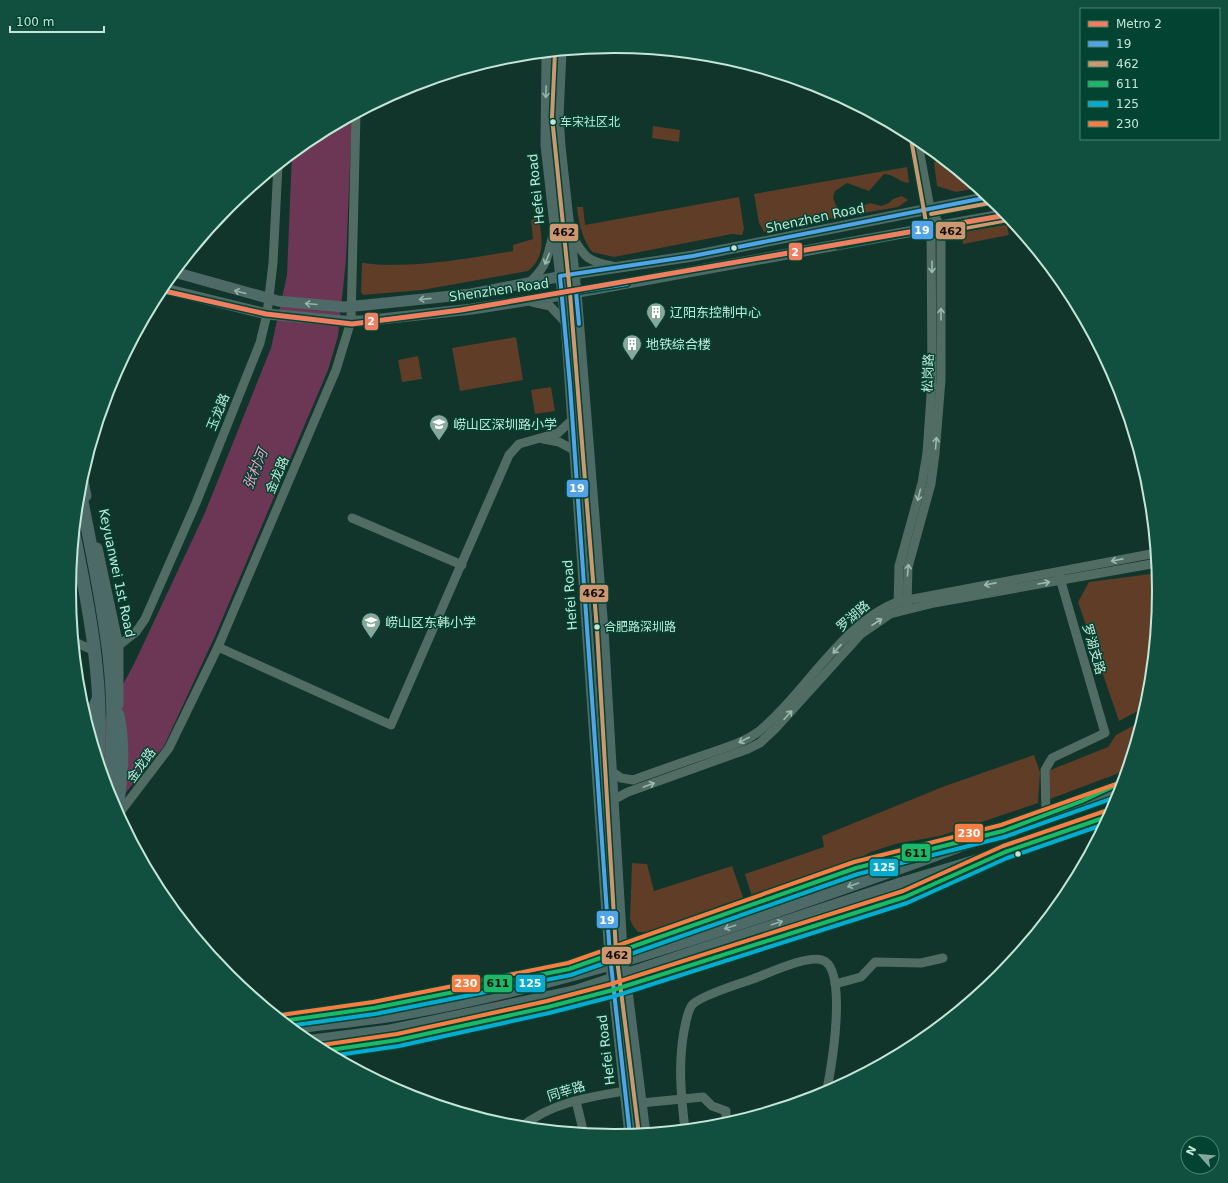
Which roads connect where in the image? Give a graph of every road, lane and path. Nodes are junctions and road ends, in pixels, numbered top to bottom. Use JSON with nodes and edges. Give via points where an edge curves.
{"nodes":[{"id":1,"x":561,"y":56,"type":"edge"},
{"id":2,"x":547,"y":58,"type":"edge"},
{"id":3,"x":356,"y":119,"type":"edge"},
{"id":4,"x":920,"y":149,"type":"edge"},
{"id":5,"x":278,"y":171,"type":"edge"},
{"id":6,"x":981,"y":198,"type":"edge"},
{"id":7,"x":930,"y":208,"type":"junction"},
{"id":8,"x":999,"y":216,"type":"edge"},
{"id":9,"x":937,"y":228,"type":"junction"},
{"id":10,"x":555,"y":230,"type":"junction"},
{"id":11,"x":570,"y":234,"type":"junction"},
{"id":12,"x":616,"y":267,"type":"junction"},
{"id":13,"x":180,"y":274,"type":"edge"},
{"id":14,"x":573,"y":274,"type":"junction"},
{"id":15,"x":560,"y":276,"type":"junction"},
{"id":16,"x":528,"y":283,"type":"junction"},
{"id":17,"x":168,"y":290,"type":"edge"},
{"id":18,"x":576,"y":292,"type":"junction"},
{"id":19,"x":562,"y":295,"type":"junction"},
{"id":20,"x":274,"y":300,"type":"junction"},
{"id":21,"x":518,"y":301,"type":"junction"},
{"id":22,"x":348,"y":307,"type":"junction"},
{"id":23,"x":272,"y":315,"type":"junction"},
{"id":24,"x":347,"y":321,"type":"junction"},
{"id":25,"x":566,"y":323,"type":"junction"},
{"id":26,"x":572,"y":420,"type":"junction"},
{"id":27,"x":542,"y":439,"type":"junction"},
{"id":28,"x":574,"y":450,"type":"junction"},
{"id":29,"x":85,"y":490,"type":"edge"},
{"id":30,"x":83,"y":504,"type":"edge"},
{"id":31,"x":352,"y":518,"type":"dead end"},
{"id":32,"x":77,"y":551,"type":"edge"},
{"id":33,"x":1151,"y":554,"type":"edge"},
{"id":34,"x":1151,"y":564,"type":"edge"},
{"id":35,"x":462,"y":565,"type":"junction"},
{"id":36,"x":77,"y":568,"type":"edge"},
{"id":37,"x":1059,"y":576,"type":"junction"},
{"id":38,"x":902,"y":605,"type":"junction"},
{"id":39,"x":78,"y":644,"type":"edge"},
{"id":40,"x":118,"y":646,"type":"junction"},
{"id":41,"x":218,"y":647,"type":"junction"},
{"id":42,"x":90,"y":648,"type":"junction"},
{"id":43,"x":111,"y":682,"type":"junction"},
{"id":44,"x":97,"y":696,"type":"junction"},
{"id":45,"x":91,"y":720,"type":"edge"},
{"id":46,"x":96,"y":739,"type":"edge"},
{"id":47,"x":611,"y":771,"type":"junction"},
{"id":48,"x":109,"y":778,"type":"edge"},
{"id":49,"x":111,"y":784,"type":"edge"},
{"id":50,"x":1117,"y":785,"type":"edge"},
{"id":51,"x":1115,"y":791,"type":"edge"},
{"id":52,"x":613,"y":800,"type":"junction"},
{"id":53,"x":1082,"y":801,"type":"junction"},
{"id":54,"x":118,"y":802,"type":"edge"},
{"id":55,"x":122,"y":810,"type":"edge"},
{"id":56,"x":1046,"y":814,"type":"junction"},
{"id":57,"x":1102,"y":818,"type":"edge"},
{"id":58,"x":1102,"y":820,"type":"edge"},
{"id":59,"x":1088,"y":823,"type":"junction"},
{"id":60,"x":1003,"y":831,"type":"junction"},
{"id":61,"x":1005,"y":852,"type":"junction"},
{"id":62,"x":622,"y":951,"type":"junction"},
{"id":63,"x":610,"y":956,"type":"junction"},
{"id":64,"x":943,"y":958,"type":"dead end"},
{"id":65,"x":835,"y":984,"type":"junction"},
{"id":66,"x":626,"y":985,"type":"junction"},
{"id":67,"x":613,"y":990,"type":"junction"},
{"id":68,"x":288,"y":1020,"type":"edge"},
{"id":69,"x":299,"y":1028,"type":"edge"},
{"id":70,"x":316,"y":1040,"type":"edge"},
{"id":71,"x":332,"y":1050,"type":"edge"},
{"id":72,"x":828,"y":1085,"type":"edge"},
{"id":73,"x":625,"y":1091,"type":"junction"},
{"id":74,"x":681,"y":1099,"type":"junction"},
{"id":75,"x":576,"y":1101,"type":"junction"},
{"id":76,"x":641,"y":1103,"type":"junction"},
{"id":77,"x":726,"y":1118,"type":"edge"},
{"id":78,"x":528,"y":1123,"type":"edge"},
{"id":79,"x":684,"y":1125,"type":"edge"},
{"id":80,"x":583,"y":1129,"type":"edge"},
{"id":81,"x":644,"y":1129,"type":"edge"},
{"id":82,"x":629,"y":1130,"type":"edge"}],
"edges":[{"from":1,"to":11,"type":"main road","via":[[558,117]]},
{"from":2,"to":10,"type":"main road","name":"Hefei Road","one_way":true,"via":[[546,145]]},
{"from":3,"to":22,"type":"street","name":"金龙路"},
{"from":4,"to":7,"type":"street"},
{"from":5,"to":20,"type":"street","name":"玉龙路","via":[[273,263]]},
{"from":6,"to":7,"type":"main road","name":"Shenzhen Road"},
{"from":7,"to":9,"type":"street"},
{"from":7,"to":12,"type":"main road","name":"Shenzhen Road","via":[[693,256]]},
{"from":8,"to":9,"type":"main road","name":"Shenzhen Road"},
{"from":9,"to":18,"type":"main road","name":"Shenzhen Road"},
{"from":9,"to":38,"type":"street","name":"松岗路","via":[[927,453],[922,483],[899,566]]},
{"from":10,"to":15,"type":"main road","name":"Hefei Road"},
{"from":10,"to":16,"type":"street","one_way":true,"via":[[548,259],[541,271]]},
{"from":11,"to":12,"type":"street","via":[[588,259],[598,264]]},
{"from":11,"to":14,"type":"main road"},
{"from":12,"to":14,"type":"main road","name":"Shenzhen Road"},
{"from":20,"to":13,"type":"main road","name":"Shenzhen Road","one_way":true},
{"from":14,"to":15,"type":"main road","name":"Shenzhen Road"},
{"from":14,"to":18,"type":"main road"},
{"from":15,"to":16,"type":"main road","name":"Shenzhen Road"},
{"from":15,"to":19,"type":"main road","name":"Hefei Road"},
{"from":16,"to":22,"type":"main road","name":"Shenzhen Road","one_way":true,"via":[[471,294]]},
{"from":17,"to":23,"type":"main road","name":"Shenzhen Road"},
{"from":18,"to":19,"type":"main road","name":"Shenzhen Road"},
{"from":18,"to":47,"type":"main road","via":[[603,630]]},
{"from":19,"to":21,"type":"main road","name":"Shenzhen Road"},
{"from":19,"to":25,"type":"main road","name":"Hefei Road"},
{"from":22,"to":20,"type":"main road","name":"Shenzhen Road","one_way":true},
{"from":20,"to":23,"type":"street","name":"玉龙路"},
{"from":21,"to":24,"type":"main road","name":"Shenzhen Road","via":[[472,309]]},
{"from":21,"to":25,"type":"street","via":[[550,306]]},
{"from":22,"to":24,"type":"street","name":"金龙路"},
{"from":23,"to":24,"type":"main road","name":"Shenzhen Road"},
{"from":23,"to":40,"type":"street","name":"玉龙路","via":[[196,503],[145,619],[136,632]]},
{"from":24,"to":41,"type":"street","name":"金龙路","via":[[336,370]]},
{"from":25,"to":26,"type":"main road","name":"Hefei Road"},
{"from":26,"to":27,"type":"street","via":[[558,433]]},
{"from":26,"to":28,"type":"main road","name":"Hefei Road"},
{"from":27,"to":28,"type":"street","via":[[559,442]]},
{"from":27,"to":35,"type":"street","via":[[519,444],[509,455]]},
{"from":28,"to":63,"type":"main road","name":"Hefei Road"},
{"from":29,"to":40,"type":"main road","name":"Keyuanwei 1st Road"},
{"from":30,"to":43,"type":"highway","via":[[100,585]]},
{"from":31,"to":35,"type":"street"},
{"from":32,"to":44,"type":"highway","via":[[88,602]]},
{"from":33,"to":37,"type":"street","one_way":true},
{"from":34,"to":37,"type":"street"},
{"from":35,"to":41,"type":"street","via":[[391,725]]},
{"from":36,"to":42,"type":"main road"},
{"from":37,"to":38,"type":"street"},
{"from":37,"to":56,"type":"street","name":"罗湖支路","via":[[1105,733],[1052,758],[1045,770]]},
{"from":38,"to":47,"type":"street","name":"罗湖路","one_way":true,"via":[[872,614],[765,726],[744,741],[633,780],[620,778]]},
{"from":52,"to":38,"type":"street","one_way":true,"via":[[628,792],[760,743],[862,634]]},
{"from":39,"to":42,"type":"street"},
{"from":40,"to":49,"type":"main road","name":"Keyuanwei 1st Road","via":[[118,701]]},
{"from":41,"to":55,"type":"street","name":"金龙路","via":[[170,748]]},
{"from":42,"to":44,"type":"main road"},
{"from":43,"to":48,"type":"highway","via":[[113,744]]},
{"from":43,"to":54,"type":"highway","via":[[123,736],[122,777]]},
{"from":44,"to":45,"type":"main road"},
{"from":44,"to":46,"type":"highway"},
{"from":47,"to":52,"type":"main road"},
{"from":50,"to":53,"type":"main road"},
{"from":51,"to":53,"type":"main road"},
{"from":52,"to":62,"type":"main road"},
{"from":53,"to":56,"type":"main road"},
{"from":56,"to":60,"type":"main road"},
{"from":57,"to":59,"type":"main road"},
{"from":58,"to":59,"type":"main road"},
{"from":59,"to":61,"type":"main road"},
{"from":60,"to":62,"type":"street","via":[[856,868]]},
{"from":60,"to":69,"type":"main road","one_way":true,"via":[[769,914],[602,968],[493,996],[398,1015]]},
{"from":61,"to":66,"type":"street","via":[[904,897]]},
{"from":70,"to":61,"type":"main road","one_way":true,"via":[[390,1030],[574,991],[900,883]]},
{"from":62,"to":63,"type":"street"},
{"from":62,"to":66,"type":"main road"},
{"from":63,"to":67,"type":"main road","name":"Hefei Road"},
{"from":63,"to":68,"type":"street","via":[[569,969],[374,1008]]},
{"from":64,"to":65,"type":"street","via":[[920,963],[875,962],[861,977]]},
{"from":65,"to":72,"type":"street","via":[[836,1038]]},
{"from":65,"to":74,"type":"street","via":[[828,963],[816,959],[731,986],[694,1002],[686,1020],[682,1041]]},
{"from":66,"to":67,"type":"street"},
{"from":66,"to":76,"type":"main road"},
{"from":67,"to":71,"type":"street","via":[[398,1040]]},
{"from":67,"to":73,"type":"main road","name":"Hefei Road"},
{"from":73,"to":75,"type":"street","name":"同莘路"},
{"from":73,"to":82,"type":"main road","name":"Hefei Road"},
{"from":74,"to":76,"type":"street"},
{"from":74,"to":77,"type":"street","via":[[703,1097],[712,1106],[726,1111]]},
{"from":74,"to":79,"type":"street"},
{"from":75,"to":78,"type":"street","name":"同莘路","via":[[541,1113]]},
{"from":75,"to":80,"type":"street"},
{"from":76,"to":81,"type":"main road"}]}
